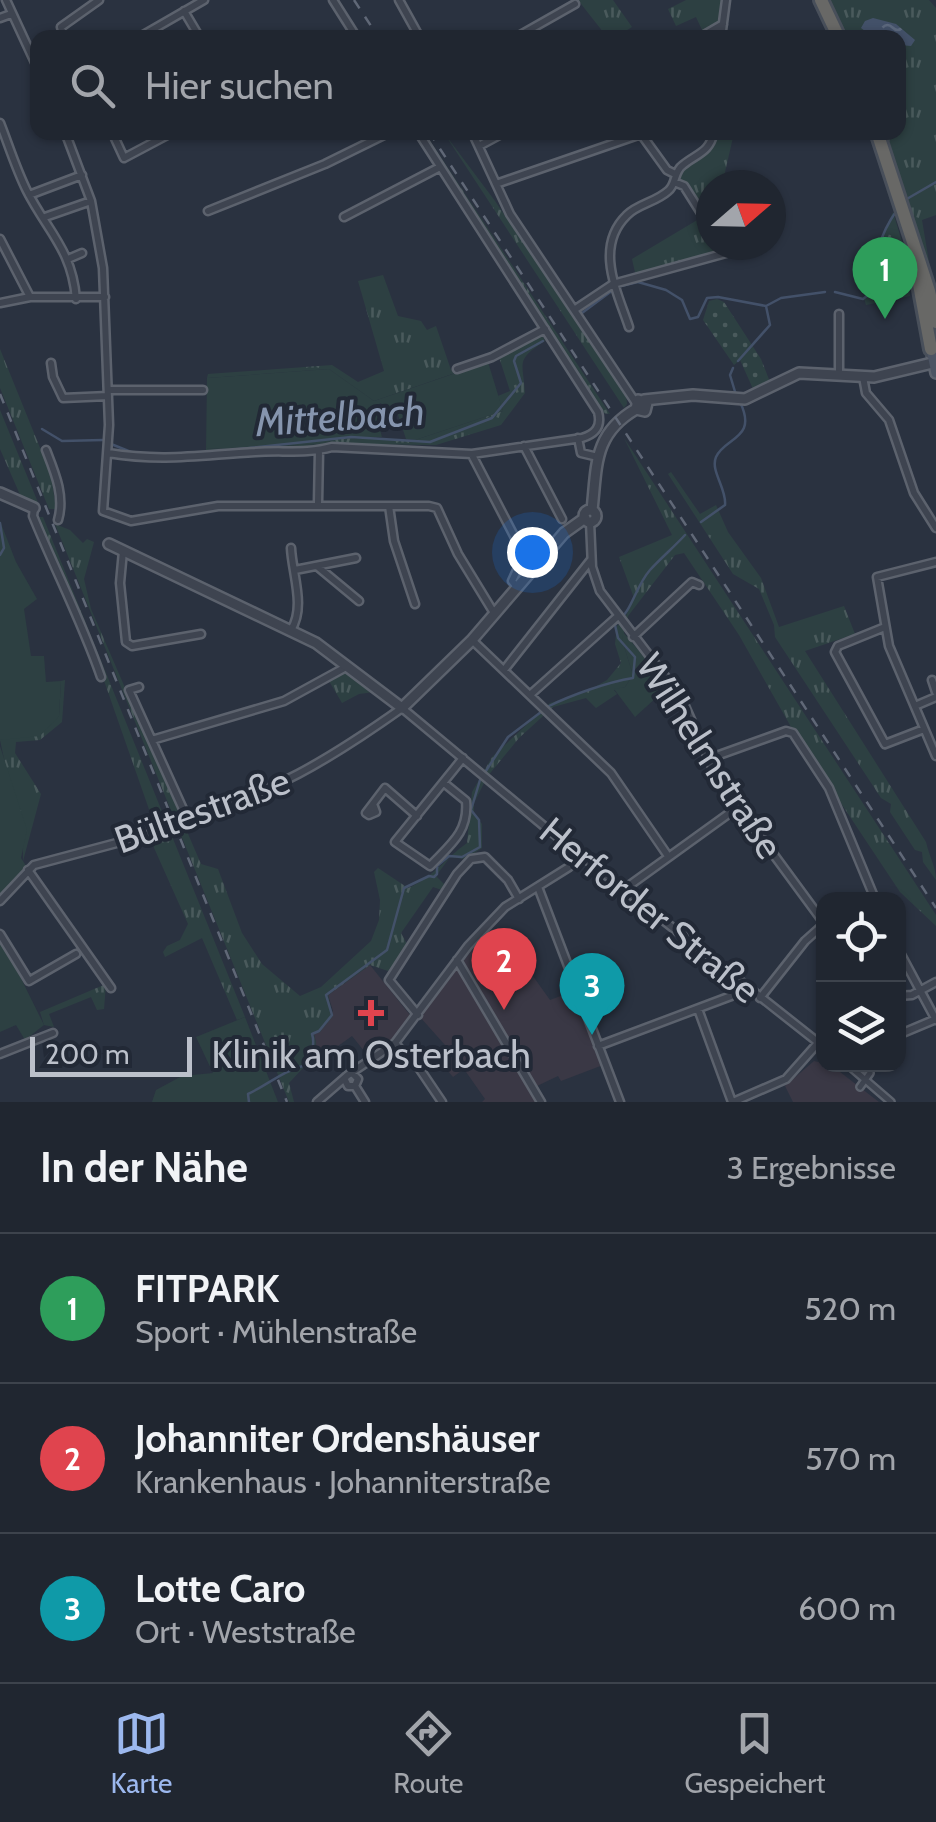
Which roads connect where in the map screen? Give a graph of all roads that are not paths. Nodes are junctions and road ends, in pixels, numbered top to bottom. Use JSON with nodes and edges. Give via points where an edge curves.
{"nodes":[{"id":1,"x":6,"y":0,"type":"edge"},
{"id":2,"x":99,"y":0,"type":"edge"},
{"id":3,"x":204,"y":0,"type":"edge"},
{"id":4,"x":333,"y":0,"type":"edge"},
{"id":5,"x":399,"y":0,"type":"edge"},
{"id":6,"x":726,"y":0,"type":"edge"},
{"id":7,"x":821,"y":0,"type":"edge"},
{"id":8,"x":575,"y":4,"type":"dead end"},
{"id":9,"x":184,"y":11,"type":"junction"},
{"id":10,"x":11,"y":14,"type":"junction"},
{"id":11,"x":0,"y":18,"type":"edge"},
{"id":12,"x":723,"y":24,"type":"junction"},
{"id":13,"x":62,"y":30,"type":"edge"},
{"id":14,"x":152,"y":30,"type":"edge"},
{"id":15,"x":195,"y":30,"type":"edge"},
{"id":16,"x":352,"y":30,"type":"edge"},
{"id":17,"x":416,"y":30,"type":"edge"},
{"id":18,"x":529,"y":30,"type":"edge"},
{"id":19,"x":713,"y":30,"type":"edge"},
{"id":20,"x":723,"y":30,"type":"edge"},
{"id":21,"x":835,"y":30,"type":"edge"},
{"id":22,"x":30,"y":53,"type":"edge"},
{"id":23,"x":0,"y":123,"type":"edge"},
{"id":24,"x":68,"y":140,"type":"edge"},
{"id":25,"x":116,"y":140,"type":"edge"},
{"id":26,"x":159,"y":140,"type":"edge"},
{"id":27,"x":374,"y":140,"type":"edge"},
{"id":28,"x":423,"y":140,"type":"edge"},
{"id":29,"x":475,"y":140,"type":"edge"},
{"id":30,"x":490,"y":140,"type":"edge"},
{"id":31,"x":621,"y":140,"type":"edge"},
{"id":32,"x":646,"y":140,"type":"edge"},
{"id":33,"x":712,"y":140,"type":"edge"},
{"id":34,"x":880,"y":140,"type":"edge"},
{"id":35,"x":478,"y":146,"type":"junction"},
{"id":36,"x":440,"y":167,"type":"junction"},
{"id":37,"x":82,"y":175,"type":"junction"},
{"id":38,"x":675,"y":178,"type":"junction"},
{"id":39,"x":496,"y":184,"type":"junction"},
{"id":40,"x":29,"y":195,"type":"junction"},
{"id":41,"x":91,"y":201,"type":"junction"},
{"id":42,"x":696,"y":205,"type":"edge"},
{"id":43,"x":208,"y":211,"type":"dead end"},
{"id":44,"x":344,"y":217,"type":"dead end"},
{"id":45,"x":44,"y":218,"type":"junction"},
{"id":46,"x":0,"y":239,"type":"edge"},
{"id":47,"x":912,"y":242,"type":"junction"},
{"id":48,"x":82,"y":253,"type":"dead end"},
{"id":49,"x":68,"y":259,"type":"junction"},
{"id":50,"x":703,"y":260,"type":"edge"},
{"id":51,"x":614,"y":286,"type":"junction"},
{"id":52,"x":30,"y":297,"type":"junction"},
{"id":53,"x":105,"y":297,"type":"junction"},
{"id":54,"x":76,"y":300,"type":"junction"},
{"id":55,"x":0,"y":303,"type":"edge"},
{"id":56,"x":574,"y":310,"type":"junction"},
{"id":57,"x":838,"y":314,"type":"dead end"},
{"id":58,"x":936,"y":322,"type":"edge"},
{"id":59,"x":629,"y":327,"type":"dead end"},
{"id":60,"x":545,"y":329,"type":"junction"},
{"id":61,"x":51,"y":364,"type":"dead end"},
{"id":62,"x":935,"y":364,"type":"edge"},
{"id":63,"x":457,"y":370,"type":"dead end"},
{"id":64,"x":838,"y":375,"type":"junction"},
{"id":65,"x":863,"y":377,"type":"junction"},
{"id":66,"x":203,"y":390,"type":"dead end"},
{"id":67,"x":108,"y":393,"type":"junction"},
{"id":68,"x":640,"y":404,"type":"junction"},
{"id":69,"x":578,"y":438,"type":"junction"},
{"id":70,"x":524,"y":446,"type":"junction"},
{"id":71,"x":108,"y":449,"type":"junction"},
{"id":72,"x":46,"y":450,"type":"dead end"},
{"id":73,"x":318,"y":450,"type":"junction"},
{"id":74,"x":472,"y":454,"type":"junction"},
{"id":75,"x":598,"y":457,"type":"junction"},
{"id":76,"x":0,"y":492,"type":"edge"},
{"id":77,"x":318,"y":503,"type":"junction"},
{"id":78,"x":389,"y":506,"type":"junction"},
{"id":79,"x":34,"y":508,"type":"joint"},
{"id":80,"x":589,"y":516,"type":"junction"},
{"id":81,"x":562,"y":518,"type":"dead end"},
{"id":82,"x":58,"y":520,"type":"dead end"},
{"id":83,"x":936,"y":528,"type":"edge"},
{"id":84,"x":109,"y":544,"type":"dead end"},
{"id":85,"x":291,"y":548,"type":"dead end"},
{"id":86,"x":123,"y":550,"type":"junction"},
{"id":87,"x":356,"y":558,"type":"dead end"},
{"id":88,"x":591,"y":560,"type":"junction"},
{"id":89,"x":936,"y":562,"type":"edge"},
{"id":90,"x":317,"y":566,"type":"junction"},
{"id":91,"x":296,"y":570,"type":"junction"},
{"id":92,"x":516,"y":586,"type":"junction"},
{"id":93,"x":699,"y":586,"type":"dead end"},
{"id":94,"x":360,"y":601,"type":"dead end"},
{"id":95,"x":415,"y":604,"type":"dead end"},
{"id":96,"x":494,"y":613,"type":"junction"},
{"id":97,"x":619,"y":618,"type":"junction"},
{"id":98,"x":886,"y":627,"type":"junction"},
{"id":99,"x":291,"y":630,"type":"junction"},
{"id":100,"x":201,"y":634,"type":"dead end"},
{"id":101,"x":632,"y":635,"type":"junction"},
{"id":102,"x":472,"y":640,"type":"junction"},
{"id":103,"x":348,"y":666,"type":"junction"},
{"id":104,"x":504,"y":670,"type":"junction"},
{"id":105,"x":101,"y":677,"type":"dead end"},
{"id":106,"x":932,"y":680,"type":"dead end"},
{"id":107,"x":139,"y":688,"type":"dead end"},
{"id":108,"x":531,"y":694,"type":"junction"},
{"id":109,"x":936,"y":694,"type":"edge"},
{"id":110,"x":915,"y":706,"type":"junction"},
{"id":111,"x":402,"y":708,"type":"junction"},
{"id":112,"x":924,"y":729,"type":"junction"},
{"id":113,"x":152,"y":740,"type":"junction"},
{"id":114,"x":936,"y":756,"type":"edge"},
{"id":115,"x":463,"y":758,"type":"junction"},
{"id":116,"x":708,"y":759,"type":"junction"},
{"id":117,"x":444,"y":784,"type":"junction"},
{"id":118,"x":372,"y":804,"type":"dead end"},
{"id":119,"x":738,"y":807,"type":"junction"},
{"id":120,"x":417,"y":816,"type":"junction"},
{"id":121,"x":186,"y":821,"type":"junction"},
{"id":122,"x":579,"y":855,"type":"junction"},
{"id":123,"x":668,"y":856,"type":"junction"},
{"id":124,"x":28,"y":870,"type":"junction"},
{"id":125,"x":538,"y":887,"type":"junction"},
{"id":126,"x":623,"y":890,"type":"junction"},
{"id":127,"x":872,"y":892,"type":"edge"},
{"id":128,"x":519,"y":898,"type":"junction"},
{"id":129,"x":0,"y":901,"type":"edge"},
{"id":130,"x":816,"y":913,"type":"edge"},
{"id":131,"x":816,"y":931,"type":"edge"},
{"id":132,"x":0,"y":934,"type":"edge"},
{"id":133,"x":76,"y":954,"type":"dead end"},
{"id":134,"x":457,"y":960,"type":"junction"},
{"id":135,"x":906,"y":967,"type":"edge"},
{"id":136,"x":936,"y":982,"type":"edge"},
{"id":137,"x":110,"y":988,"type":"dead end"},
{"id":138,"x":748,"y":990,"type":"junction"},
{"id":139,"x":918,"y":992,"type":"junction"},
{"id":140,"x":906,"y":994,"type":"edge"},
{"id":141,"x":760,"y":998,"type":"junction"},
{"id":142,"x":698,"y":1009,"type":"junction"},
{"id":143,"x":418,"y":1014,"type":"junction"},
{"id":144,"x":936,"y":1020,"type":"edge"},
{"id":145,"x":906,"y":1031,"type":"edge"},
{"id":146,"x":53,"y":1033,"type":"dead end"},
{"id":147,"x":816,"y":1041,"type":"edge"},
{"id":148,"x":395,"y":1042,"type":"junction"},
{"id":149,"x":598,"y":1046,"type":"junction"},
{"id":150,"x":816,"y":1050,"type":"edge"},
{"id":151,"x":0,"y":1054,"type":"edge"},
{"id":152,"x":853,"y":1072,"type":"edge"},
{"id":153,"x":870,"y":1073,"type":"dead end"},
{"id":154,"x":353,"y":1074,"type":"junction"},
{"id":155,"x":345,"y":1080,"type":"junction"},
{"id":156,"x":881,"y":1082,"type":"dead end"},
{"id":157,"x":862,"y":1084,"type":"junction"},
{"id":158,"x":355,"y":1086,"type":"junction"},
{"id":159,"x":876,"y":1090,"type":"junction"},
{"id":160,"x":317,"y":1102,"type":"edge"},
{"id":161,"x":364,"y":1102,"type":"edge"},
{"id":162,"x":442,"y":1102,"type":"edge"},
{"id":163,"x":541,"y":1102,"type":"edge"},
{"id":164,"x":620,"y":1102,"type":"edge"},
{"id":165,"x":732,"y":1102,"type":"edge"},
{"id":166,"x":890,"y":1102,"type":"edge"}],
"edges":[{"from":1,"to":10,"type":"street"},
{"from":2,"to":13,"type":"street"},
{"from":3,"to":9,"type":"street"},
{"from":4,"to":16,"type":"street"},
{"from":5,"to":17,"type":"street"},
{"from":6,"to":12,"type":"street"},
{"from":7,"to":21,"type":"highway"},
{"from":8,"to":18,"type":"street"},
{"from":9,"to":14,"type":"street"},
{"from":9,"to":15,"type":"street"},
{"from":10,"to":11,"type":"street"},
{"from":10,"to":22,"type":"street"},
{"from":12,"to":19,"type":"street"},
{"from":12,"to":20,"type":"street"},
{"from":23,"to":40,"type":"street"},
{"from":24,"to":37,"type":"street"},
{"from":25,"to":26,"type":"street","via":[[124,158]]},
{"from":27,"to":43,"type":"street"},
{"from":28,"to":36,"type":"street"},
{"from":29,"to":35,"type":"street"},
{"from":30,"to":35,"type":"street"},
{"from":31,"to":39,"type":"street"},
{"from":32,"to":38,"type":"street"},
{"from":33,"to":38,"type":"street"},
{"from":34,"to":47,"type":"highway"},
{"from":35,"to":39,"type":"street"},
{"from":36,"to":44,"type":"street"},
{"from":36,"to":60,"type":"street"},
{"from":37,"to":40,"type":"street"},
{"from":37,"to":41,"type":"street"},
{"from":38,"to":42,"type":"street"},
{"from":38,"to":51,"type":"street","via":[[619,226],[610,245]]},
{"from":39,"to":56,"type":"street"},
{"from":40,"to":45,"type":"street"},
{"from":41,"to":45,"type":"street"},
{"from":41,"to":53,"type":"street"},
{"from":45,"to":49,"type":"street"},
{"from":46,"to":52,"type":"street"},
{"from":47,"to":58,"type":"highway"},
{"from":47,"to":62,"type":"highway"},
{"from":48,"to":49,"type":"street"},
{"from":49,"to":54,"type":"street"},
{"from":50,"to":51,"type":"street"},
{"from":51,"to":56,"type":"street"},
{"from":51,"to":59,"type":"street"},
{"from":52,"to":54,"type":"street"},
{"from":52,"to":55,"type":"street"},
{"from":53,"to":54,"type":"street"},
{"from":53,"to":67,"type":"street"},
{"from":56,"to":68,"type":"street"},
{"from":57,"to":64,"type":"street"},
{"from":60,"to":63,"type":"street"},
{"from":60,"to":69,"type":"street","via":[[599,416],[595,432]]},
{"from":61,"to":67,"type":"street","via":[[63,398]]},
{"from":62,"to":65,"type":"street"},
{"from":64,"to":65,"type":"street"},
{"from":64,"to":68,"type":"street","via":[[799,374],[738,400],[692,395]]},
{"from":65,"to":83,"type":"street"},
{"from":66,"to":67,"type":"street"},
{"from":67,"to":71,"type":"street"},
{"from":68,"to":75,"type":"street","via":[[610,428]]},
{"from":69,"to":70,"type":"street"},
{"from":69,"to":75,"type":"street","via":[[581,453]]},
{"from":70,"to":74,"type":"street"},
{"from":70,"to":81,"type":"street"},
{"from":71,"to":73,"type":"street","via":[[166,460]]},
{"from":71,"to":77,"type":"street","via":[[103,511],[131,521],[218,506]]},
{"from":72,"to":82,"type":"street","via":[[62,504]]},
{"from":73,"to":74,"type":"street"},
{"from":73,"to":77,"type":"street"},
{"from":74,"to":92,"type":"street","via":[[524,555],[512,581]]},
{"from":75,"to":80,"type":"street"},
{"from":76,"to":79,"type":"street"},
{"from":77,"to":78,"type":"street"},
{"from":78,"to":95,"type":"street"},
{"from":78,"to":96,"type":"street","via":[[437,508]]},
{"from":79,"to":105,"type":"street"},
{"from":80,"to":88,"type":"street"},
{"from":80,"to":92,"type":"street","via":[[564,532]]},
{"from":84,"to":86,"type":"street"},
{"from":85,"to":91,"type":"street"},
{"from":86,"to":99,"type":"street"},
{"from":86,"to":100,"type":"street","via":[[126,642]]},
{"from":87,"to":90,"type":"street"},
{"from":88,"to":97,"type":"street","name":"Wilhelmstraße","via":[[596,584]]},
{"from":88,"to":104,"type":"street"},
{"from":89,"to":98,"type":"street","via":[[877,578]]},
{"from":90,"to":91,"type":"street"},
{"from":90,"to":94,"type":"street"},
{"from":91,"to":99,"type":"street"},
{"from":92,"to":96,"type":"street"},
{"from":93,"to":101,"type":"street","name":"Wilhelmstraße","via":[[692,582]]},
{"from":96,"to":102,"type":"street"},
{"from":97,"to":101,"type":"street","name":"Wilhelmstraße"},
{"from":97,"to":108,"type":"street"},
{"from":98,"to":110,"type":"street"},
{"from":98,"to":112,"type":"street","via":[[835,652],[885,744]]},
{"from":99,"to":103,"type":"street"},
{"from":101,"to":116,"type":"street","name":"Wilhelmstraße","via":[[682,697]]},
{"from":102,"to":104,"type":"street"},
{"from":102,"to":111,"type":"street"},
{"from":103,"to":111,"type":"street"},
{"from":103,"to":113,"type":"street","via":[[288,700]]},
{"from":104,"to":108,"type":"street"},
{"from":106,"to":109,"type":"street"},
{"from":107,"to":113,"type":"street","via":[[129,690]]},
{"from":108,"to":123,"type":"street","via":[[611,772]]},
{"from":109,"to":110,"type":"street"},
{"from":110,"to":112,"type":"street"},
{"from":111,"to":115,"type":"street","name":"Herforder Straße"},
{"from":111,"to":121,"type":"street","name":"Bültestraße","via":[[280,786]]},
{"from":112,"to":114,"type":"street"},
{"from":113,"to":121,"type":"street"},
{"from":115,"to":117,"type":"street"},
{"from":115,"to":122,"type":"street","name":"Herforder Straße"},
{"from":116,"to":119,"type":"street","name":"Wilhelmstraße"},
{"from":116,"to":127,"type":"street","via":[[794,733],[828,788]]},
{"from":117,"to":120,"type":"street"},
{"from":117,"to":120,"type":"street","via":[[466,801],[462,833],[430,866],[395,842]]},
{"from":118,"to":120,"type":"street","via":[[385,788]]},
{"from":119,"to":123,"type":"street"},
{"from":119,"to":130,"type":"street","name":"Wilhelmstraße"},
{"from":121,"to":124,"type":"street","name":"Bültestraße","bridge":true},
{"from":122,"to":125,"type":"street"},
{"from":122,"to":126,"type":"street","name":"Herforder Straße"},
{"from":123,"to":126,"type":"street"},
{"from":124,"to":129,"type":"street","name":"Bültestraße"},
{"from":124,"to":137,"type":"street"},
{"from":125,"to":128,"type":"street"},
{"from":125,"to":149,"type":"street"},
{"from":126,"to":138,"type":"street","name":"Herforder Straße"},
{"from":128,"to":134,"type":"street"},
{"from":128,"to":143,"type":"street","via":[[485,857],[471,858],[390,980]]},
{"from":131,"to":141,"type":"street"},
{"from":132,"to":133,"type":"street","via":[[29,981]]},
{"from":134,"to":143,"type":"street"},
{"from":134,"to":163,"type":"street"},
{"from":135,"to":139,"type":"street"},
{"from":136,"to":139,"type":"street"},
{"from":138,"to":141,"type":"street","name":"Herforder Straße"},
{"from":138,"to":142,"type":"street"},
{"from":139,"to":140,"type":"street"},
{"from":139,"to":144,"type":"street"},
{"from":141,"to":147,"type":"street","name":"Herforder Straße"},
{"from":142,"to":149,"type":"street"},
{"from":142,"to":165,"type":"street"},
{"from":143,"to":148,"type":"street"},
{"from":144,"to":145,"type":"street"},
{"from":146,"to":151,"type":"street"},
{"from":148,"to":154,"type":"street"},
{"from":148,"to":162,"type":"street"},
{"from":149,"to":164,"type":"street"},
{"from":150,"to":165,"type":"street","via":[[786,1079]]},
{"from":152,"to":157,"type":"street"},
{"from":153,"to":157,"type":"street"},
{"from":154,"to":155,"type":"street"},
{"from":154,"to":158,"type":"street"},
{"from":155,"to":158,"type":"street"},
{"from":155,"to":160,"type":"street"},
{"from":156,"to":159,"type":"street"},
{"from":157,"to":159,"type":"street"},
{"from":158,"to":161,"type":"street"},
{"from":159,"to":166,"type":"street"}]}
